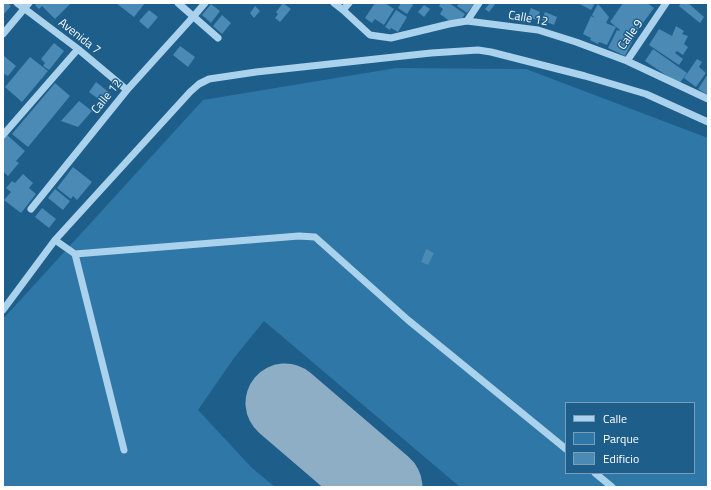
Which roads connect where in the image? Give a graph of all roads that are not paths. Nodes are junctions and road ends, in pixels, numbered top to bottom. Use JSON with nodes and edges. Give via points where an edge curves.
{"nodes":[{"id":1,"x":17,"y":3,"type":"edge"},
{"id":2,"x":29,"y":3,"type":"edge"},
{"id":3,"x":178,"y":3,"type":"edge"},
{"id":4,"x":205,"y":3,"type":"edge"},
{"id":5,"x":334,"y":3,"type":"edge"},
{"id":6,"x":349,"y":3,"type":"edge"},
{"id":7,"x":479,"y":3,"type":"edge"},
{"id":8,"x":666,"y":3,"type":"edge"},
{"id":9,"x":24,"y":9,"type":"junction"},
{"id":10,"x":344,"y":10,"type":"junction"},
{"id":11,"x":194,"y":17,"type":"junction"},
{"id":12,"x":467,"y":21,"type":"junction"},
{"id":13,"x":3,"y":34,"type":"edge"},
{"id":14,"x":218,"y":38,"type":"dead end"},
{"id":15,"x":78,"y":50,"type":"junction"},
{"id":16,"x":627,"y":61,"type":"junction"},
{"id":17,"x":127,"y":90,"type":"junction"},
{"id":18,"x":708,"y":99,"type":"edge"},
{"id":19,"x":708,"y":122,"type":"edge"},
{"id":20,"x":3,"y":136,"type":"edge"},
{"id":21,"x":31,"y":209,"type":"dead end"},
{"id":22,"x":55,"y":240,"type":"junction"},
{"id":23,"x":75,"y":254,"type":"junction"},
{"id":24,"x":3,"y":310,"type":"edge"},
{"id":25,"x":565,"y":448,"type":"edge"},
{"id":26,"x":124,"y":450,"type":"dead end"},
{"id":27,"x":596,"y":474,"type":"edge"},
{"id":28,"x":612,"y":487,"type":"edge"}],
"edges":[{"from":1,"to":9,"type":"street","name":"Avenida 7"},
{"from":2,"to":9,"type":"street"},
{"from":3,"to":11,"type":"street"},
{"from":4,"to":11,"type":"street","name":"Calle 12"},
{"from":5,"to":10,"type":"street","name":"Calle 12"},
{"from":6,"to":10,"type":"street"},
{"from":7,"to":12,"type":"street"},
{"from":8,"to":16,"type":"street","name":"Calle 9"},
{"from":9,"to":13,"type":"street"},
{"from":9,"to":15,"type":"street","name":"Avenida 7"},
{"from":10,"to":12,"type":"street","name":"Calle 12","via":[[370,36],[391,38]]},
{"from":11,"to":14,"type":"street"},
{"from":11,"to":17,"type":"street","name":"Calle 12"},
{"from":12,"to":16,"type":"street","name":"Calle 12","via":[[538,30]]},
{"from":15,"to":17,"type":"street","name":"Avenida 7"},
{"from":15,"to":20,"type":"street"},
{"from":16,"to":18,"type":"street","name":"Calle 12"},
{"from":17,"to":21,"type":"street","name":"Calle 12"},
{"from":19,"to":22,"type":"street","via":[[646,94],[586,76],[478,50],[345,62],[209,79],[190,92]]},
{"from":22,"to":23,"type":"street"},
{"from":22,"to":24,"type":"street"},
{"from":23,"to":25,"type":"street","via":[[299,236],[315,237],[408,320]]},
{"from":23,"to":26,"type":"street"},
{"from":27,"to":28,"type":"street"}]}
